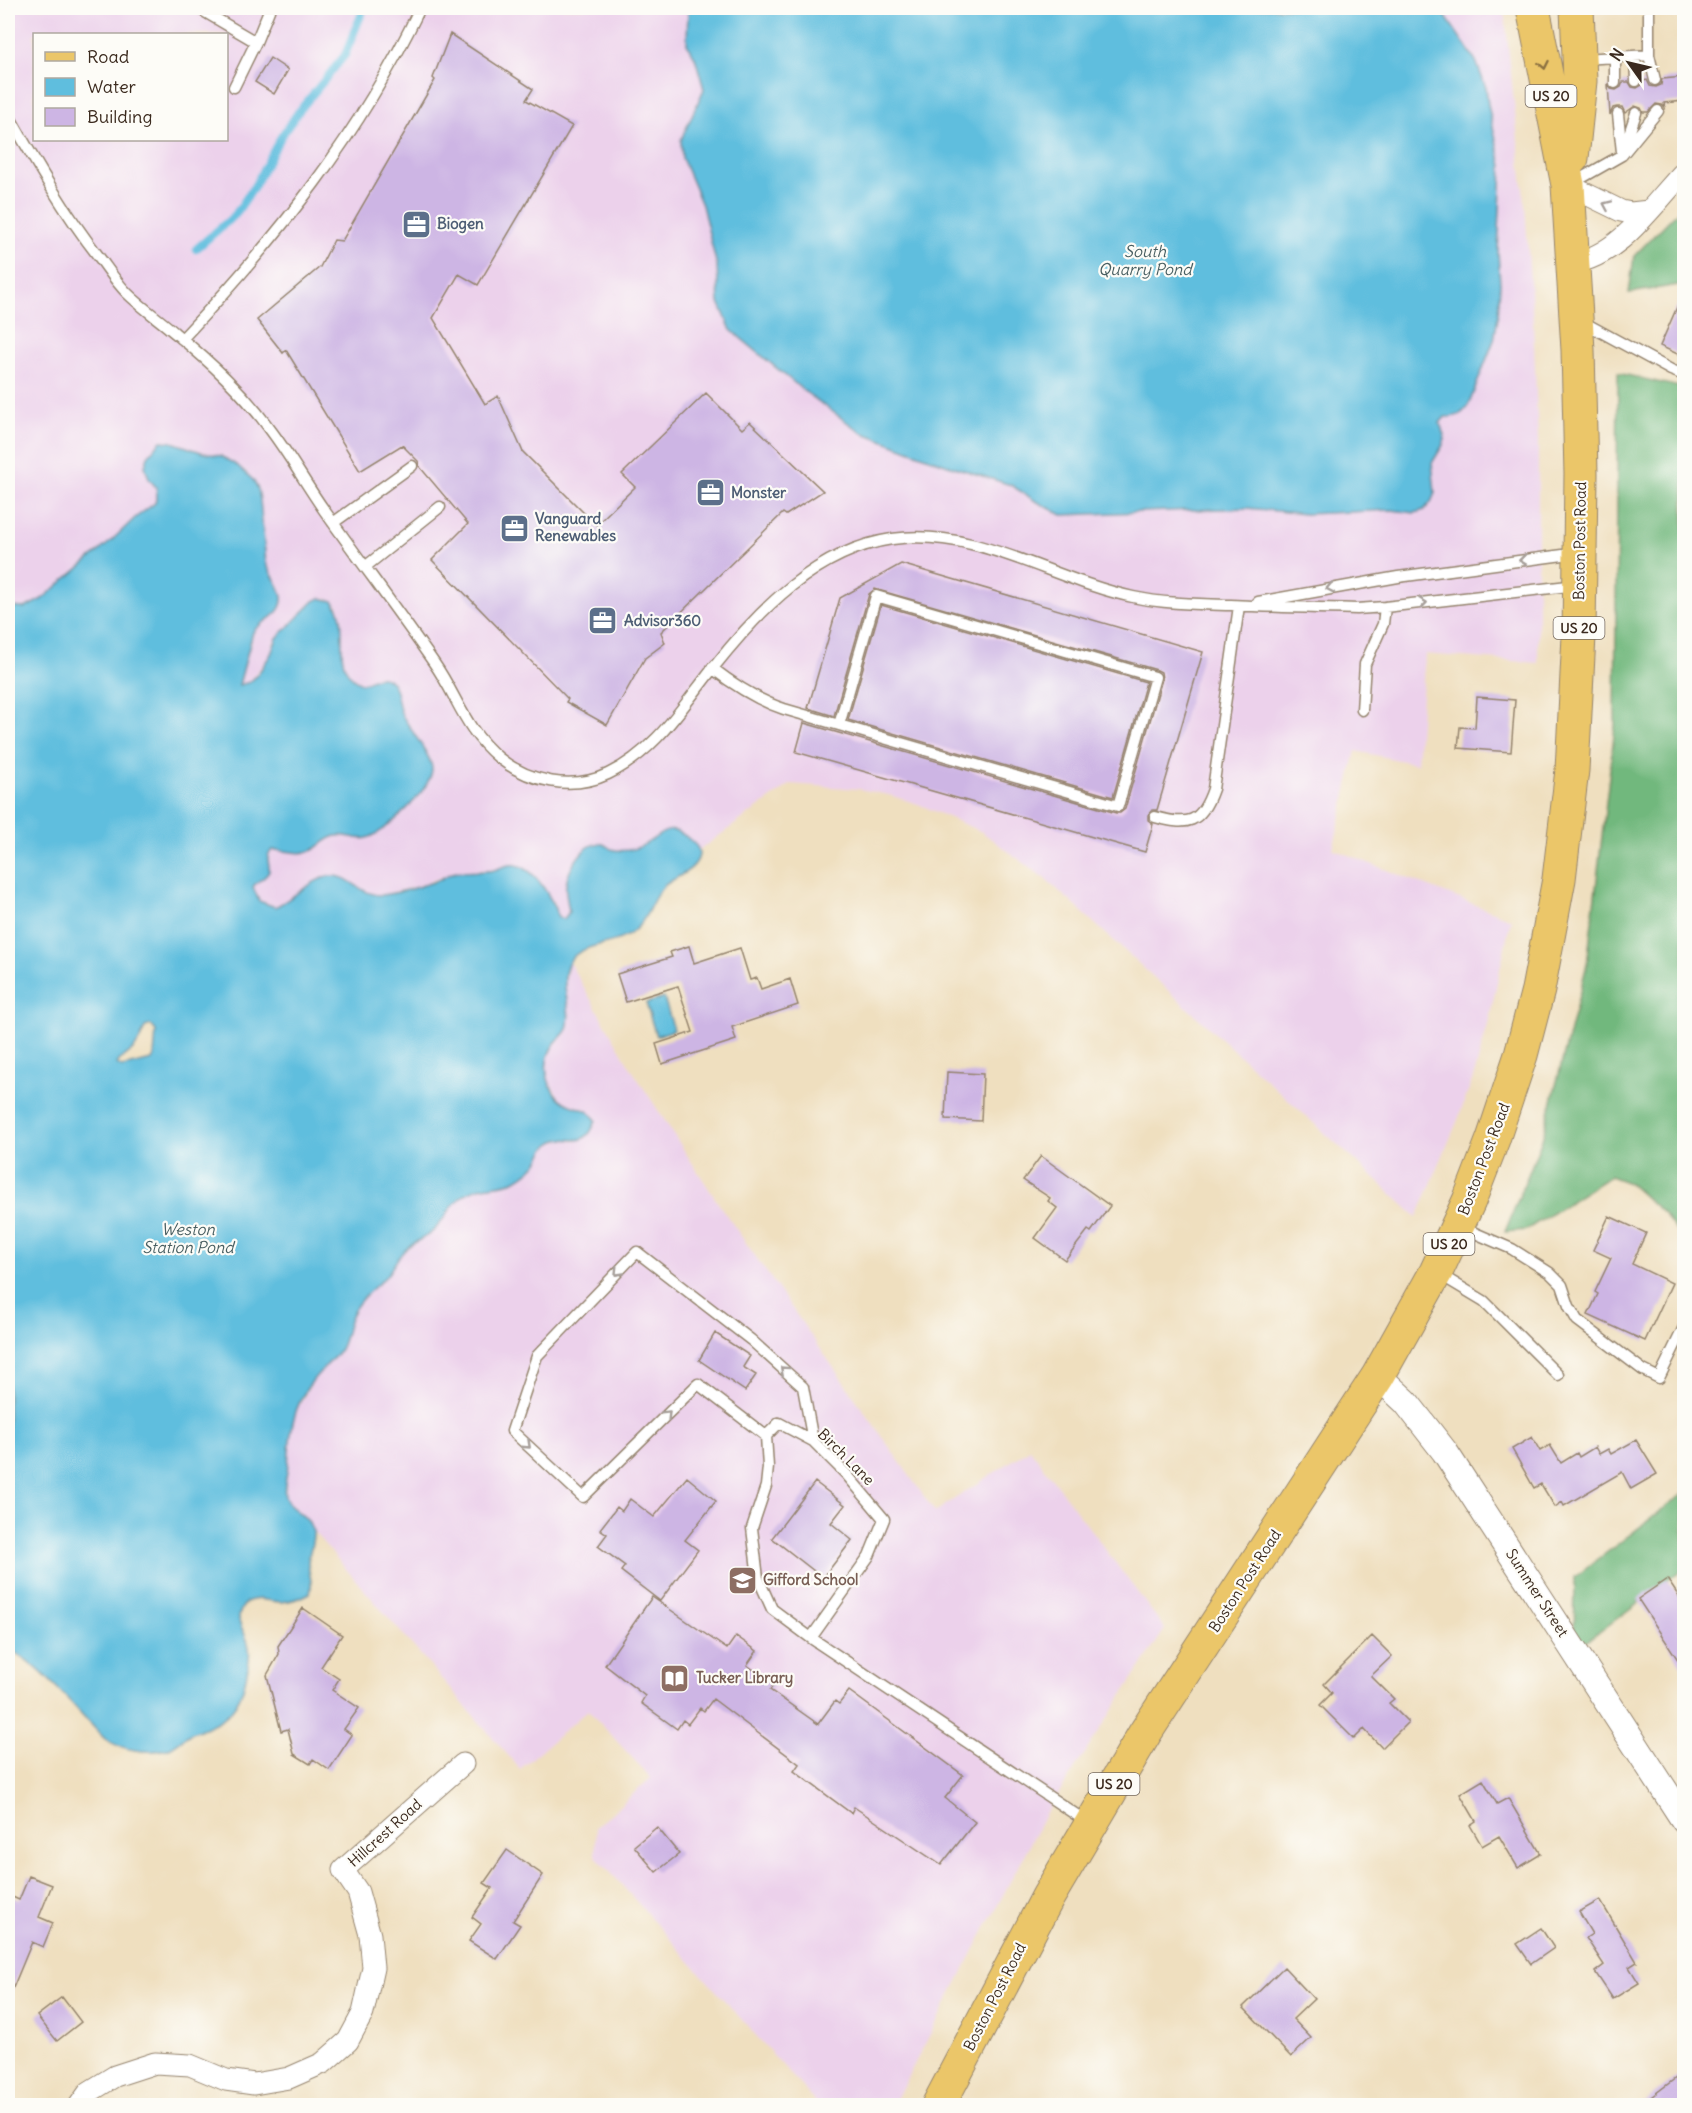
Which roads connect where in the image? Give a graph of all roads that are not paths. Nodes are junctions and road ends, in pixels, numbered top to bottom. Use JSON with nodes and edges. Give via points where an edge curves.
{"nodes":[{"id":1,"x":198,"y":8,"type":"edge"},
{"id":2,"x":270,"y":8,"type":"edge"},
{"id":3,"x":420,"y":8,"type":"edge"},
{"id":4,"x":1533,"y":8,"type":"edge"},
{"id":5,"x":1577,"y":8,"type":"edge"},
{"id":6,"x":1649,"y":8,"type":"edge"},
{"id":7,"x":256,"y":42,"type":"junction"},
{"id":8,"x":1649,"y":55,"type":"junction"},
{"id":9,"x":1635,"y":56,"type":"junction"},
{"id":10,"x":1615,"y":57,"type":"junction"},
{"id":11,"x":1580,"y":59,"type":"junction"},
{"id":12,"x":1655,"y":80,"type":"dead end"},
{"id":13,"x":1636,"y":81,"type":"dead end"},
{"id":14,"x":1615,"y":83,"type":"dead end"},
{"id":15,"x":234,"y":87,"type":"dead end"},
{"id":16,"x":1658,"y":111,"type":"dead end"},
{"id":17,"x":1636,"y":113,"type":"dead end"},
{"id":18,"x":8,"y":114,"type":"edge"},
{"id":19,"x":1618,"y":114,"type":"dead end"},
{"id":20,"x":1622,"y":156,"type":"junction"},
{"id":21,"x":1684,"y":172,"type":"edge"},
{"id":22,"x":1568,"y":185,"type":"junction"},
{"id":23,"x":1649,"y":211,"type":"junction"},
{"id":24,"x":1572,"y":263,"type":"junction"},
{"id":25,"x":1576,"y":318,"type":"junction"},
{"id":26,"x":182,"y":339,"type":"junction"},
{"id":27,"x":1684,"y":375,"type":"edge"},
{"id":28,"x":412,"y":466,"type":"dead end"},
{"id":29,"x":440,"y":507,"type":"dead end"},
{"id":30,"x":333,"y":523,"type":"junction"},
{"id":31,"x":365,"y":567,"type":"junction"},
{"id":32,"x":1581,"y":569,"type":"junction"},
{"id":33,"x":1239,"y":606,"type":"junction"},
{"id":34,"x":1385,"y":608,"type":"junction"},
{"id":35,"x":712,"y":668,"type":"junction"},
{"id":36,"x":1362,"y":710,"type":"dead end"},
{"id":37,"x":838,"y":725,"type":"junction"},
{"id":38,"x":1155,"y":817,"type":"dead end"},
{"id":39,"x":1458,"y":1226,"type":"junction"},
{"id":40,"x":1436,"y":1272,"type":"junction"},
{"id":41,"x":1684,"y":1327,"type":"edge"},
{"id":42,"x":1558,"y":1375,"type":"dead end"},
{"id":43,"x":1378,"y":1376,"type":"junction"},
{"id":44,"x":766,"y":1436,"type":"junction"},
{"id":45,"x":813,"y":1441,"type":"junction"},
{"id":46,"x":811,"y":1638,"type":"junction"},
{"id":47,"x":463,"y":1764,"type":"dead end"},
{"id":48,"x":1684,"y":1820,"type":"edge"},
{"id":49,"x":1090,"y":1824,"type":"junction"},
{"id":50,"x":79,"y":2106,"type":"edge"},
{"id":51,"x":938,"y":2106,"type":"edge"}],
"edges":[{"from":1,"to":7,"type":"lane"},
{"from":2,"to":7,"type":"lane"},
{"from":3,"to":26,"type":"lane","via":[[333,160],[243,274]]},
{"from":4,"to":22,"type":"main road","name":"Boston Post Road","number":"US 20","one_way":true},
{"from":5,"to":11,"type":"main road","name":"Boston Post Road","number":"US 20"},
{"from":6,"to":8,"type":"lane"},
{"from":7,"to":15,"type":"lane"},
{"from":8,"to":9,"type":"lane"},
{"from":8,"to":12,"type":"lane"},
{"from":9,"to":10,"type":"lane"},
{"from":9,"to":13,"type":"lane"},
{"from":10,"to":11,"type":"lane"},
{"from":10,"to":14,"type":"lane"},
{"from":11,"to":22,"type":"main road","name":"Boston Post Road","number":"US 20"},
{"from":16,"to":20,"type":"lane"},
{"from":17,"to":20,"type":"lane"},
{"from":18,"to":26,"type":"lane","via":[[48,184],[105,266],[125,291]]},
{"from":19,"to":20,"type":"lane"},
{"from":20,"to":22,"type":"lane"},
{"from":21,"to":23,"type":"street"},
{"from":23,"to":22,"type":"street","one_way":true,"via":[[1621,211]]},
{"from":22,"to":24,"type":"main road","name":"Boston Post Road","number":"US 20"},
{"from":23,"to":24,"type":"street","via":[[1602,254]]},
{"from":24,"to":25,"type":"main road","name":"Boston Post Road","number":"US 20"},
{"from":25,"to":27,"type":"lane"},
{"from":25,"to":32,"type":"main road","name":"Boston Post Road","number":"US 20"},
{"from":26,"to":30,"type":"lane","via":[[251,404]]},
{"from":28,"to":30,"type":"lane"},
{"from":29,"to":31,"type":"lane"},
{"from":30,"to":31,"type":"lane"},
{"from":31,"to":35,"type":"lane","via":[[437,667],[472,732],[503,761],[543,781],[583,782],[626,764],[666,730]]},
{"from":32,"to":33,"type":"lane","one_way":true,"via":[[1398,577]]},
{"from":34,"to":32,"type":"lane","one_way":true},
{"from":32,"to":39,"type":"main road","name":"Boston Post Road","number":"US 20","via":[[1572,770],[1547,946],[1514,1076]]},
{"from":33,"to":34,"type":"lane"},
{"from":33,"to":35,"type":"lane","via":[[1135,597],[956,540],[887,540],[824,563],[796,582]]},
{"from":33,"to":38,"type":"lane","via":[[1210,798],[1201,814],[1186,822]]},
{"from":34,"to":36,"type":"lane","via":[[1383,624],[1365,664]]},
{"from":35,"to":37,"type":"lane","via":[[764,702]]},
{"from":37,"to":37,"type":"lane","via":[[1118,806],[1155,677],[876,596]]},
{"from":39,"to":40,"type":"main road","name":"Boston Post Road","number":"US 20"},
{"from":39,"to":41,"type":"lane","via":[[1512,1249],[1550,1273],[1562,1285],[1577,1320],[1659,1378]]},
{"from":40,"to":42,"type":"lane","via":[[1484,1301]]},
{"from":40,"to":43,"type":"main road","name":"Boston Post Road","number":"US 20"},
{"from":43,"to":48,"type":"street","name":"Summer Street","via":[[1406,1402],[1445,1452]]},
{"from":43,"to":49,"type":"main road","name":"Boston Post Road","number":"US 20"},
{"from":44,"to":45,"type":"lane","name":"Birch Lane","via":[[779,1423]]},
{"from":45,"to":44,"type":"lane","one_way":true,"via":[[803,1387],[751,1340],[637,1252],[537,1356],[512,1431],[584,1497],[698,1384]]},
{"from":44,"to":46,"type":"lane","via":[[766,1486],[752,1528],[758,1578],[772,1609]]},
{"from":45,"to":46,"type":"lane","name":"Birch Lane","via":[[884,1519],[869,1556]]},
{"from":46,"to":49,"type":"lane"},
{"from":47,"to":50,"type":"street","name":"Hillcrest Road","via":[[343,1870],[358,1892],[370,1935],[373,1968],[363,2013],[348,2041],[323,2063],[289,2078],[254,2084],[226,2080],[190,2065],[155,2063],[115,2076],[89,2092]]},
{"from":49,"to":51,"type":"main road","name":"Boston Post Road","number":"US 20"}]}
